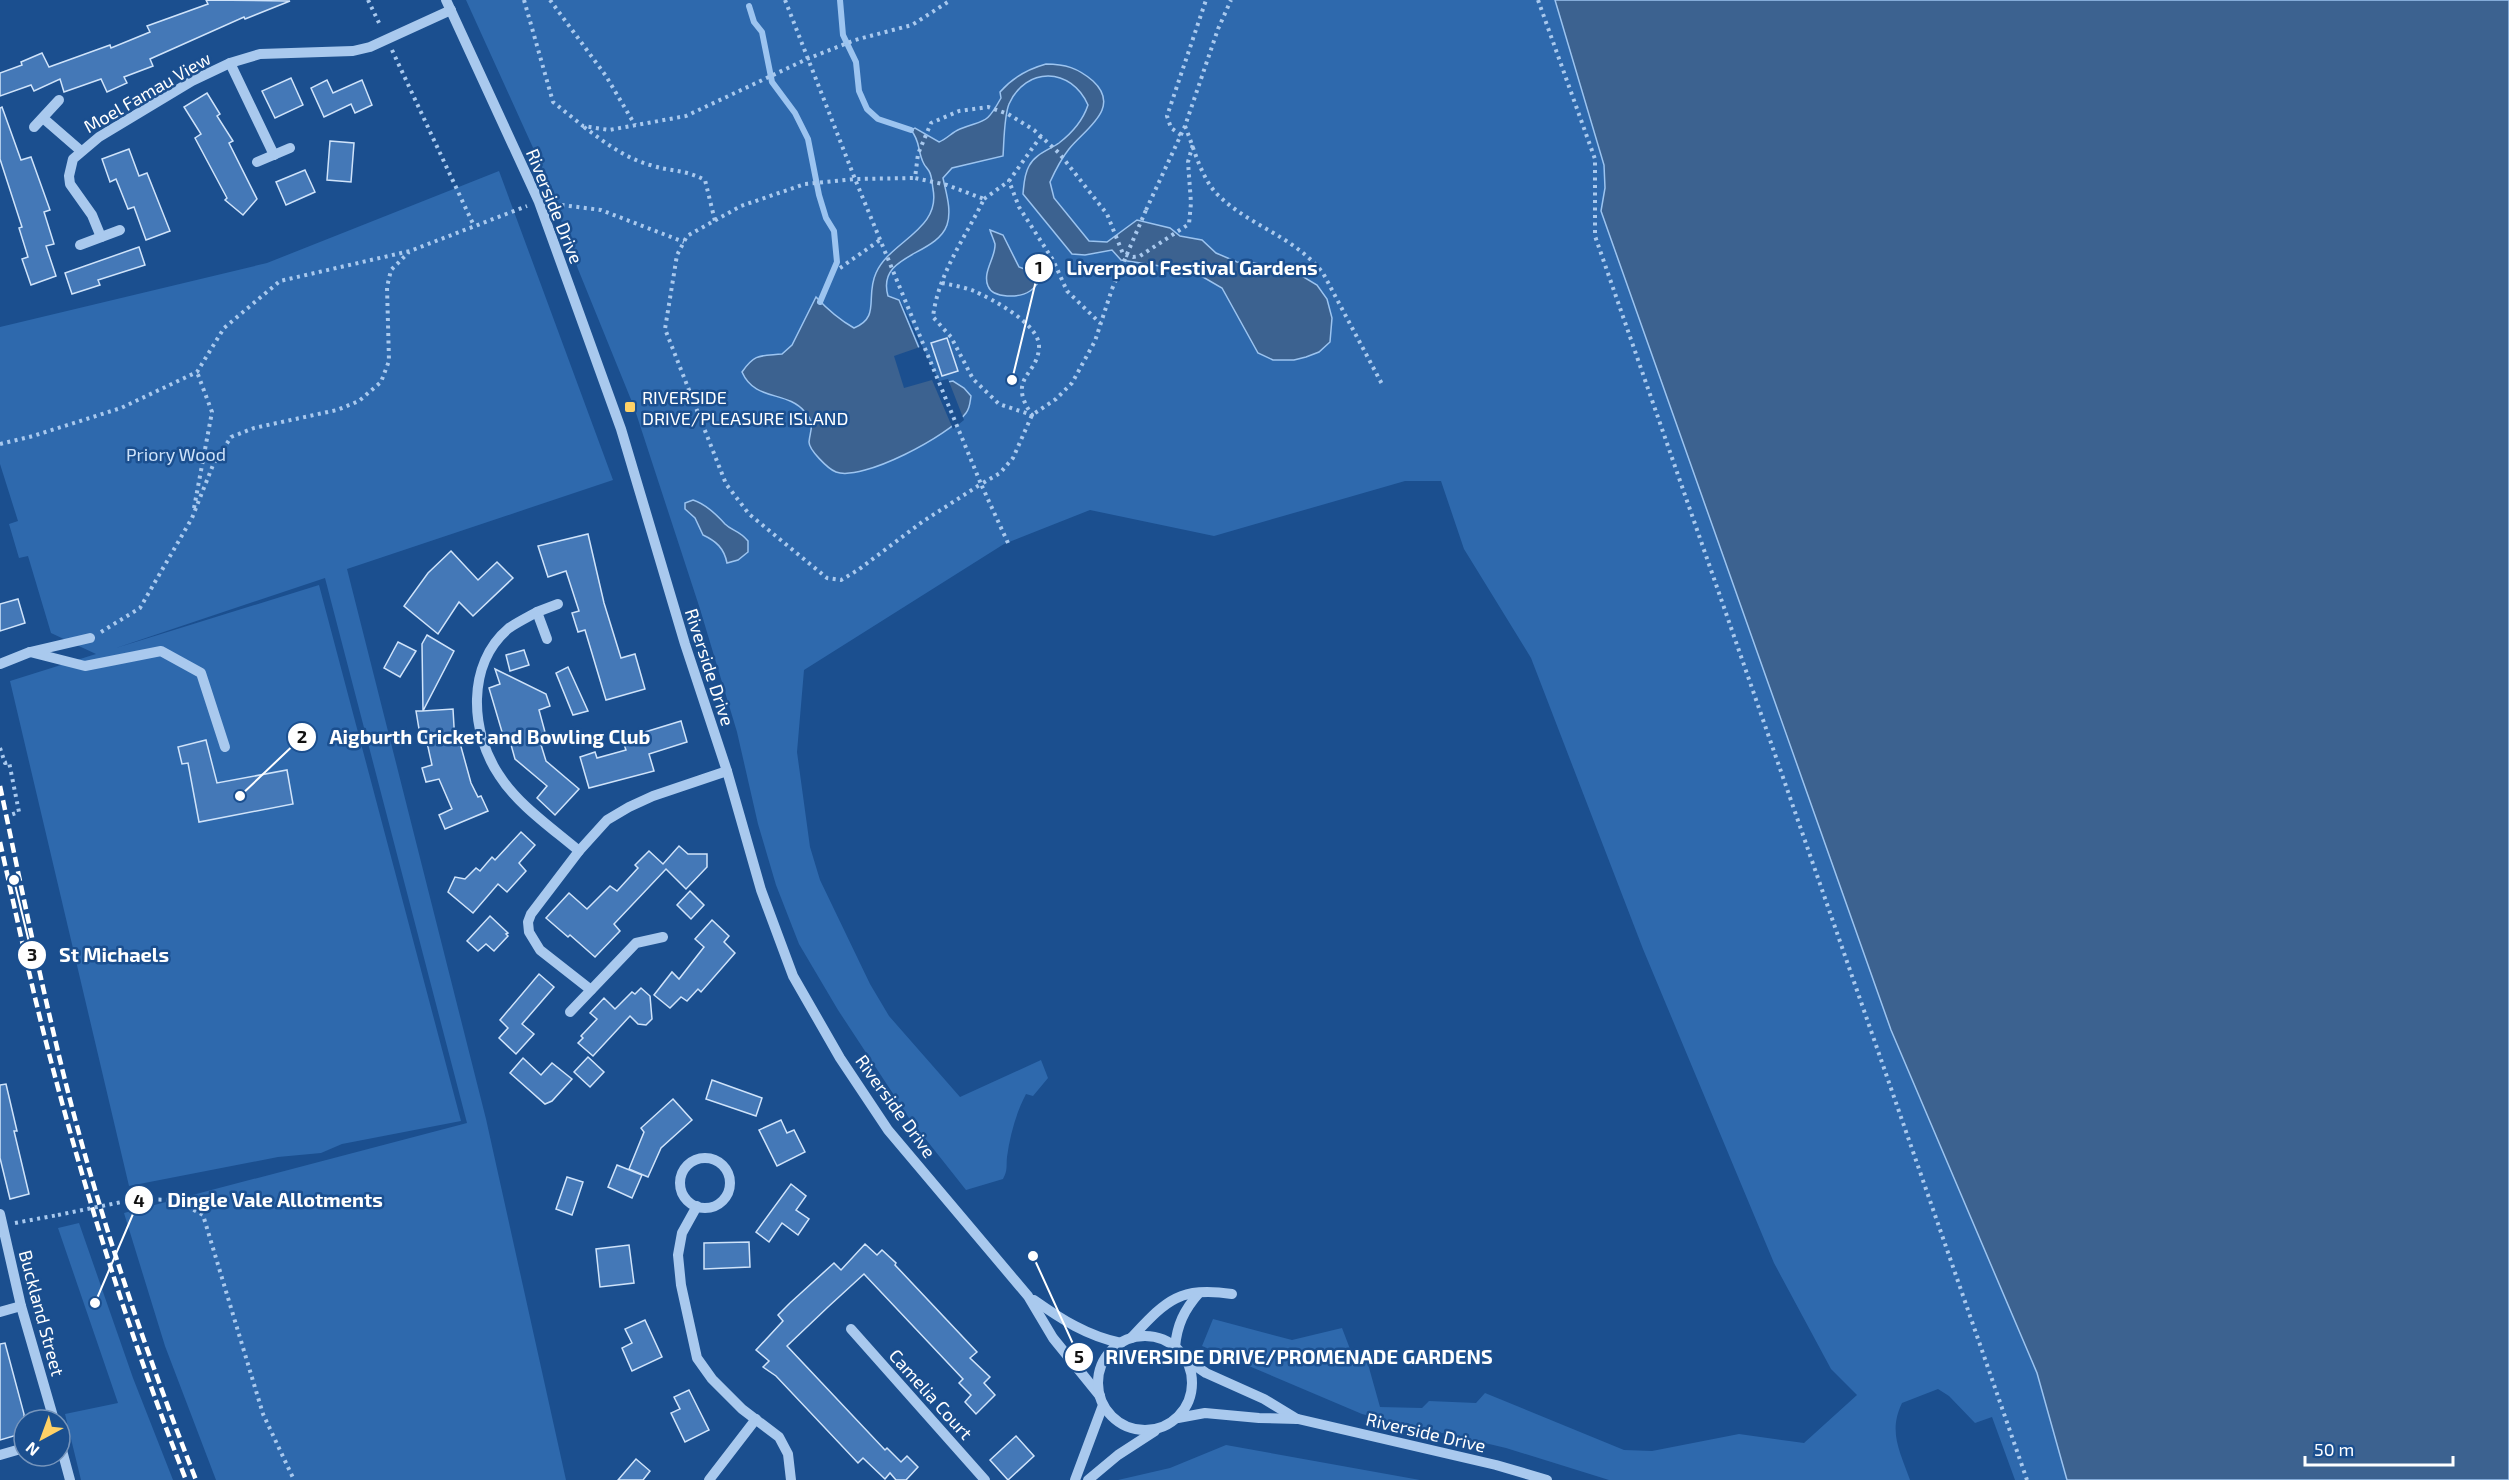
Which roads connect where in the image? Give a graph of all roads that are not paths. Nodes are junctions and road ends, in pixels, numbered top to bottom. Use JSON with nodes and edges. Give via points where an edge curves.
{"nodes":[{"id":1,"x":448,"y":5,"type":"edge"},
{"id":2,"x":230,"y":63,"type":"junction"},
{"id":3,"x":59,"y":100,"type":"dead end"},
{"id":4,"x":43,"y":118,"type":"junction"},
{"id":5,"x":34,"y":127,"type":"dead end"},
{"id":6,"x":290,"y":148,"type":"dead end"},
{"id":7,"x":81,"y":151,"type":"junction"},
{"id":8,"x":274,"y":155,"type":"junction"},
{"id":9,"x":257,"y":162,"type":"dead end"},
{"id":10,"x":120,"y":230,"type":"dead end"},
{"id":11,"x":101,"y":237,"type":"junction"},
{"id":12,"x":80,"y":245,"type":"dead end"},
{"id":13,"x":558,"y":604,"type":"dead end"},
{"id":14,"x":537,"y":612,"type":"junction"},
{"id":15,"x":90,"y":638,"type":"road end"},
{"id":16,"x":547,"y":639,"type":"dead end"},
{"id":17,"x":30,"y":652,"type":"junction"},
{"id":18,"x":0,"y":664,"type":"edge"},
{"id":19,"x":225,"y":747,"type":"dead end"},
{"id":20,"x":727,"y":771,"type":"junction"},
{"id":21,"x":579,"y":851,"type":"junction"},
{"id":22,"x":663,"y":937,"type":"dead end"},
{"id":23,"x":591,"y":990,"type":"junction"},
{"id":24,"x":570,"y":1012,"type":"dead end"},
{"id":25,"x":696,"y":1206,"type":"junction"},
{"id":26,"x":1,"y":1219,"type":"edge"},
{"id":27,"x":1198,"y":1293,"type":"junction"},
{"id":28,"x":1232,"y":1294,"type":"dead end"},
{"id":29,"x":1028,"y":1296,"type":"junction"},
{"id":30,"x":21,"y":1306,"type":"junction"},
{"id":31,"x":0,"y":1312,"type":"edge"},
{"id":32,"x":851,"y":1329,"type":"dead end"},
{"id":33,"x":1126,"y":1341,"type":"junction"},
{"id":34,"x":1175,"y":1347,"type":"junction"},
{"id":35,"x":1186,"y":1360,"type":"junction"},
{"id":36,"x":1101,"y":1400,"type":"junction"},
{"id":37,"x":51,"y":1408,"type":"edge"},
{"id":38,"x":1178,"y":1418,"type":"junction"},
{"id":39,"x":756,"y":1419,"type":"junction"},
{"id":40,"x":1298,"y":1419,"type":"junction"},
{"id":41,"x":1158,"y":1429,"type":"junction"},
{"id":42,"x":710,"y":1480,"type":"edge"},
{"id":43,"x":791,"y":1480,"type":"edge"},
{"id":44,"x":985,"y":1480,"type":"edge"},
{"id":45,"x":1075,"y":1480,"type":"edge"},
{"id":46,"x":1088,"y":1480,"type":"edge"},
{"id":47,"x":1546,"y":1480,"type":"edge"}],
"edges":[{"from":1,"to":2,"type":"street","name":"Moel Famau View","via":[[370,47],[260,54]]},
{"from":1,"to":20,"type":"street","name":"Riverside Drive","via":[[539,202],[621,429]]},
{"from":2,"to":7,"type":"street","name":"Moel Famau View","via":[[192,81]]},
{"from":2,"to":8,"type":"street","name":"Moel Famau View"},
{"from":3,"to":4,"type":"street"},
{"from":4,"to":5,"type":"street"},
{"from":4,"to":7,"type":"street","name":"Moel Famau View"},
{"from":6,"to":8,"type":"street"},
{"from":7,"to":11,"type":"street","name":"Moel Famau View","via":[[70,168],[70,184],[92,215]]},
{"from":8,"to":9,"type":"street"},
{"from":10,"to":11,"type":"street"},
{"from":11,"to":12,"type":"street"},
{"from":13,"to":14,"type":"street"},
{"from":14,"to":16,"type":"street"},
{"from":14,"to":21,"type":"street","via":[[508,629],[488,655],[477,691],[480,732],[498,775],[514,796]]},
{"from":15,"to":17,"type":"street"},
{"from":17,"to":18,"type":"street"},
{"from":17,"to":19,"type":"street","via":[[86,666],[161,651],[201,673]]},
{"from":20,"to":21,"type":"street","via":[[629,807],[607,820]]},
{"from":20,"to":29,"type":"street","name":"Riverside Drive","via":[[761,890],[793,976],[840,1058],[888,1130]]},
{"from":21,"to":23,"type":"street","via":[[536,904],[528,922],[529,932],[540,950]]},
{"from":22,"to":23,"type":"street","via":[[636,943]]},
{"from":23,"to":24,"type":"street"},
{"from":25,"to":25,"type":"street","via":[[689,1203],[680,1189],[681,1173],[700,1158],[716,1160],[728,1172],[726,1196],[713,1206]]},
{"from":25,"to":39,"type":"street","via":[[682,1233],[678,1255],[697,1358],[712,1379]]},
{"from":26,"to":30,"type":"street","name":"Buckland Street"},
{"from":27,"to":28,"type":"street"},
{"from":27,"to":33,"type":"street","via":[[1164,1304]]},
{"from":27,"to":34,"type":"street","via":[[1179,1325]]},
{"from":29,"to":33,"type":"street","name":"Riverside Drive","via":[[1093,1336]]},
{"from":29,"to":36,"type":"street","name":"Riverside Drive","via":[[1053,1338]]},
{"from":30,"to":31,"type":"street"},
{"from":30,"to":37,"type":"street","name":"Buckland Street"},
{"from":32,"to":44,"type":"street","name":"Camelia Court"},
{"from":33,"to":34,"type":"street","via":[[1147,1336]]},
{"from":33,"to":36,"type":"street","via":[[1101,1366]]},
{"from":34,"to":35,"type":"street"},
{"from":35,"to":38,"type":"street","via":[[1192,1375],[1192,1391]]},
{"from":35,"to":40,"type":"street","name":"Riverside Drive"},
{"from":36,"to":41,"type":"street","via":[[1113,1417],[1126,1426]]},
{"from":36,"to":45,"type":"street"},
{"from":38,"to":40,"type":"street","name":"Riverside Drive","via":[[1205,1413]]},
{"from":38,"to":41,"type":"street"},
{"from":39,"to":42,"type":"street"},
{"from":39,"to":43,"type":"street","via":[[779,1437],[788,1454]]},
{"from":40,"to":47,"type":"street","name":"Riverside Drive"},
{"from":41,"to":46,"type":"street"}]}
